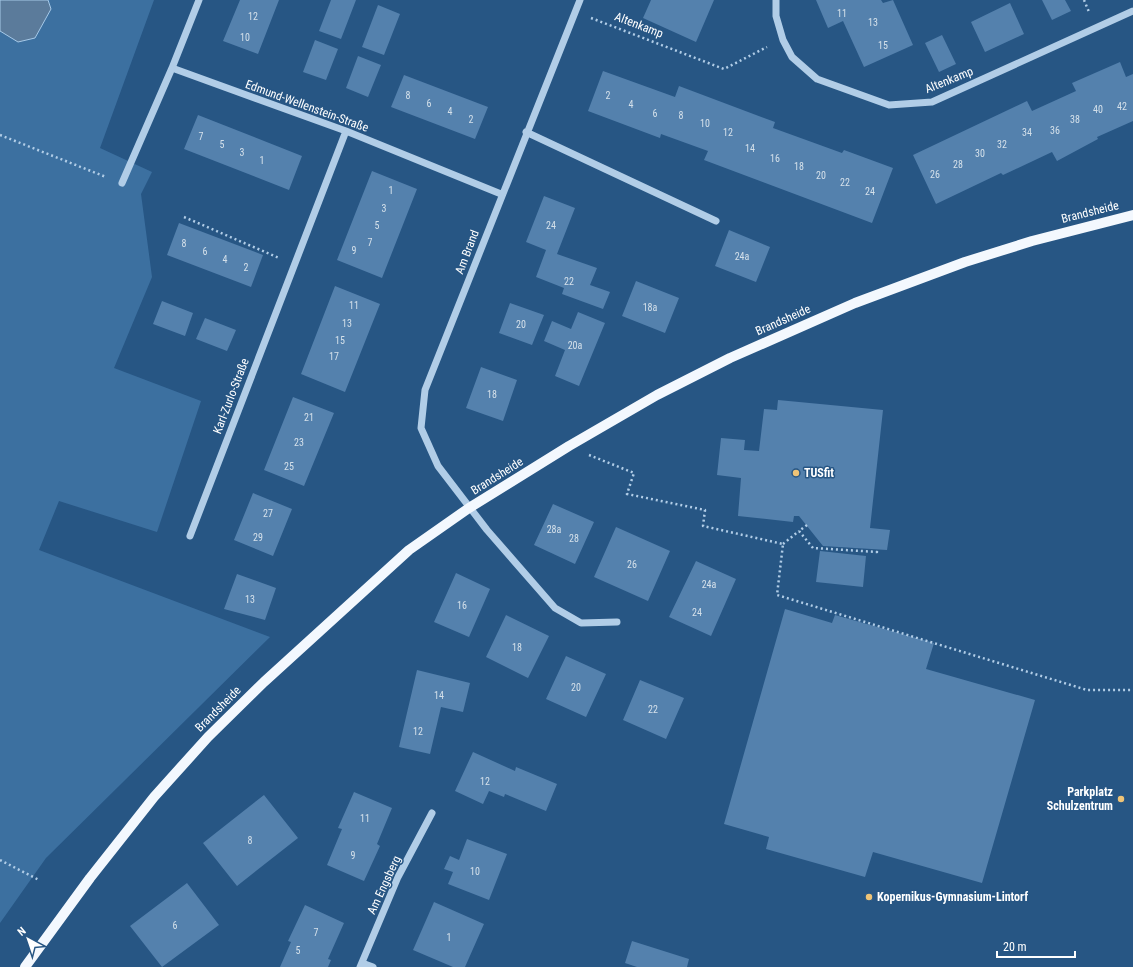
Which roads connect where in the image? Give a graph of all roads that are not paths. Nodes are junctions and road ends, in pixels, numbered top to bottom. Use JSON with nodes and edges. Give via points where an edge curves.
{"nodes":[{"id":1,"x":199,"y":0,"type":"edge"},
{"id":2,"x":580,"y":0,"type":"edge"},
{"id":3,"x":776,"y":0,"type":"edge"},
{"id":4,"x":1133,"y":11,"type":"edge"},
{"id":5,"x":172,"y":68,"type":"junction"},
{"id":6,"x":346,"y":131,"type":"junction"},
{"id":7,"x":526,"y":132,"type":"junction"},
{"id":8,"x":122,"y":183,"type":"road end"},
{"id":9,"x":501,"y":194,"type":"junction"},
{"id":10,"x":1133,"y":215,"type":"edge"},
{"id":11,"x":716,"y":221,"type":"dead end"},
{"id":12,"x":469,"y":508,"type":"junction"},
{"id":13,"x":190,"y":536,"type":"dead end"},
{"id":14,"x":617,"y":622,"type":"dead end"},
{"id":15,"x":432,"y":813,"type":"dead end"},
{"id":16,"x":361,"y":965,"type":"edge"},
{"id":17,"x":25,"y":967,"type":"edge"},
{"id":18,"x":373,"y":967,"type":"edge"}],
"edges":[{"from":1,"to":5,"type":"street"},
{"from":2,"to":7,"type":"street","name":"Am Brand"},
{"from":3,"to":4,"type":"street","name":"Altenkamp","via":[[776,16],[783,40],[792,57],[817,79],[889,105],[932,102]]},
{"from":5,"to":6,"type":"street","name":"Edmund-Wellenstein-Straße"},
{"from":5,"to":8,"type":"street"},
{"from":6,"to":9,"type":"street","name":"Edmund-Wellenstein-Straße"},
{"from":6,"to":13,"type":"street","name":"Karl-Zurlo-Straße"},
{"from":7,"to":9,"type":"street","name":"Am Brand"},
{"from":7,"to":11,"type":"street"},
{"from":9,"to":12,"type":"street","name":"Am Brand","via":[[425,390],[421,428],[438,466]]},
{"from":10,"to":12,"type":"main road","name":"Brandsheide","via":[[1032,241],[965,262],[855,303],[730,358],[656,395]]},
{"from":12,"to":14,"type":"street","name":"Brandsheide","via":[[555,608],[581,623]]},
{"from":12,"to":17,"type":"main road","name":"Brandsheide","via":[[409,550],[264,682],[208,737],[149,803]]},
{"from":15,"to":16,"type":"street","name":"Am Engsberg","via":[[398,877]]},
{"from":16,"to":18,"type":"street"}]}
